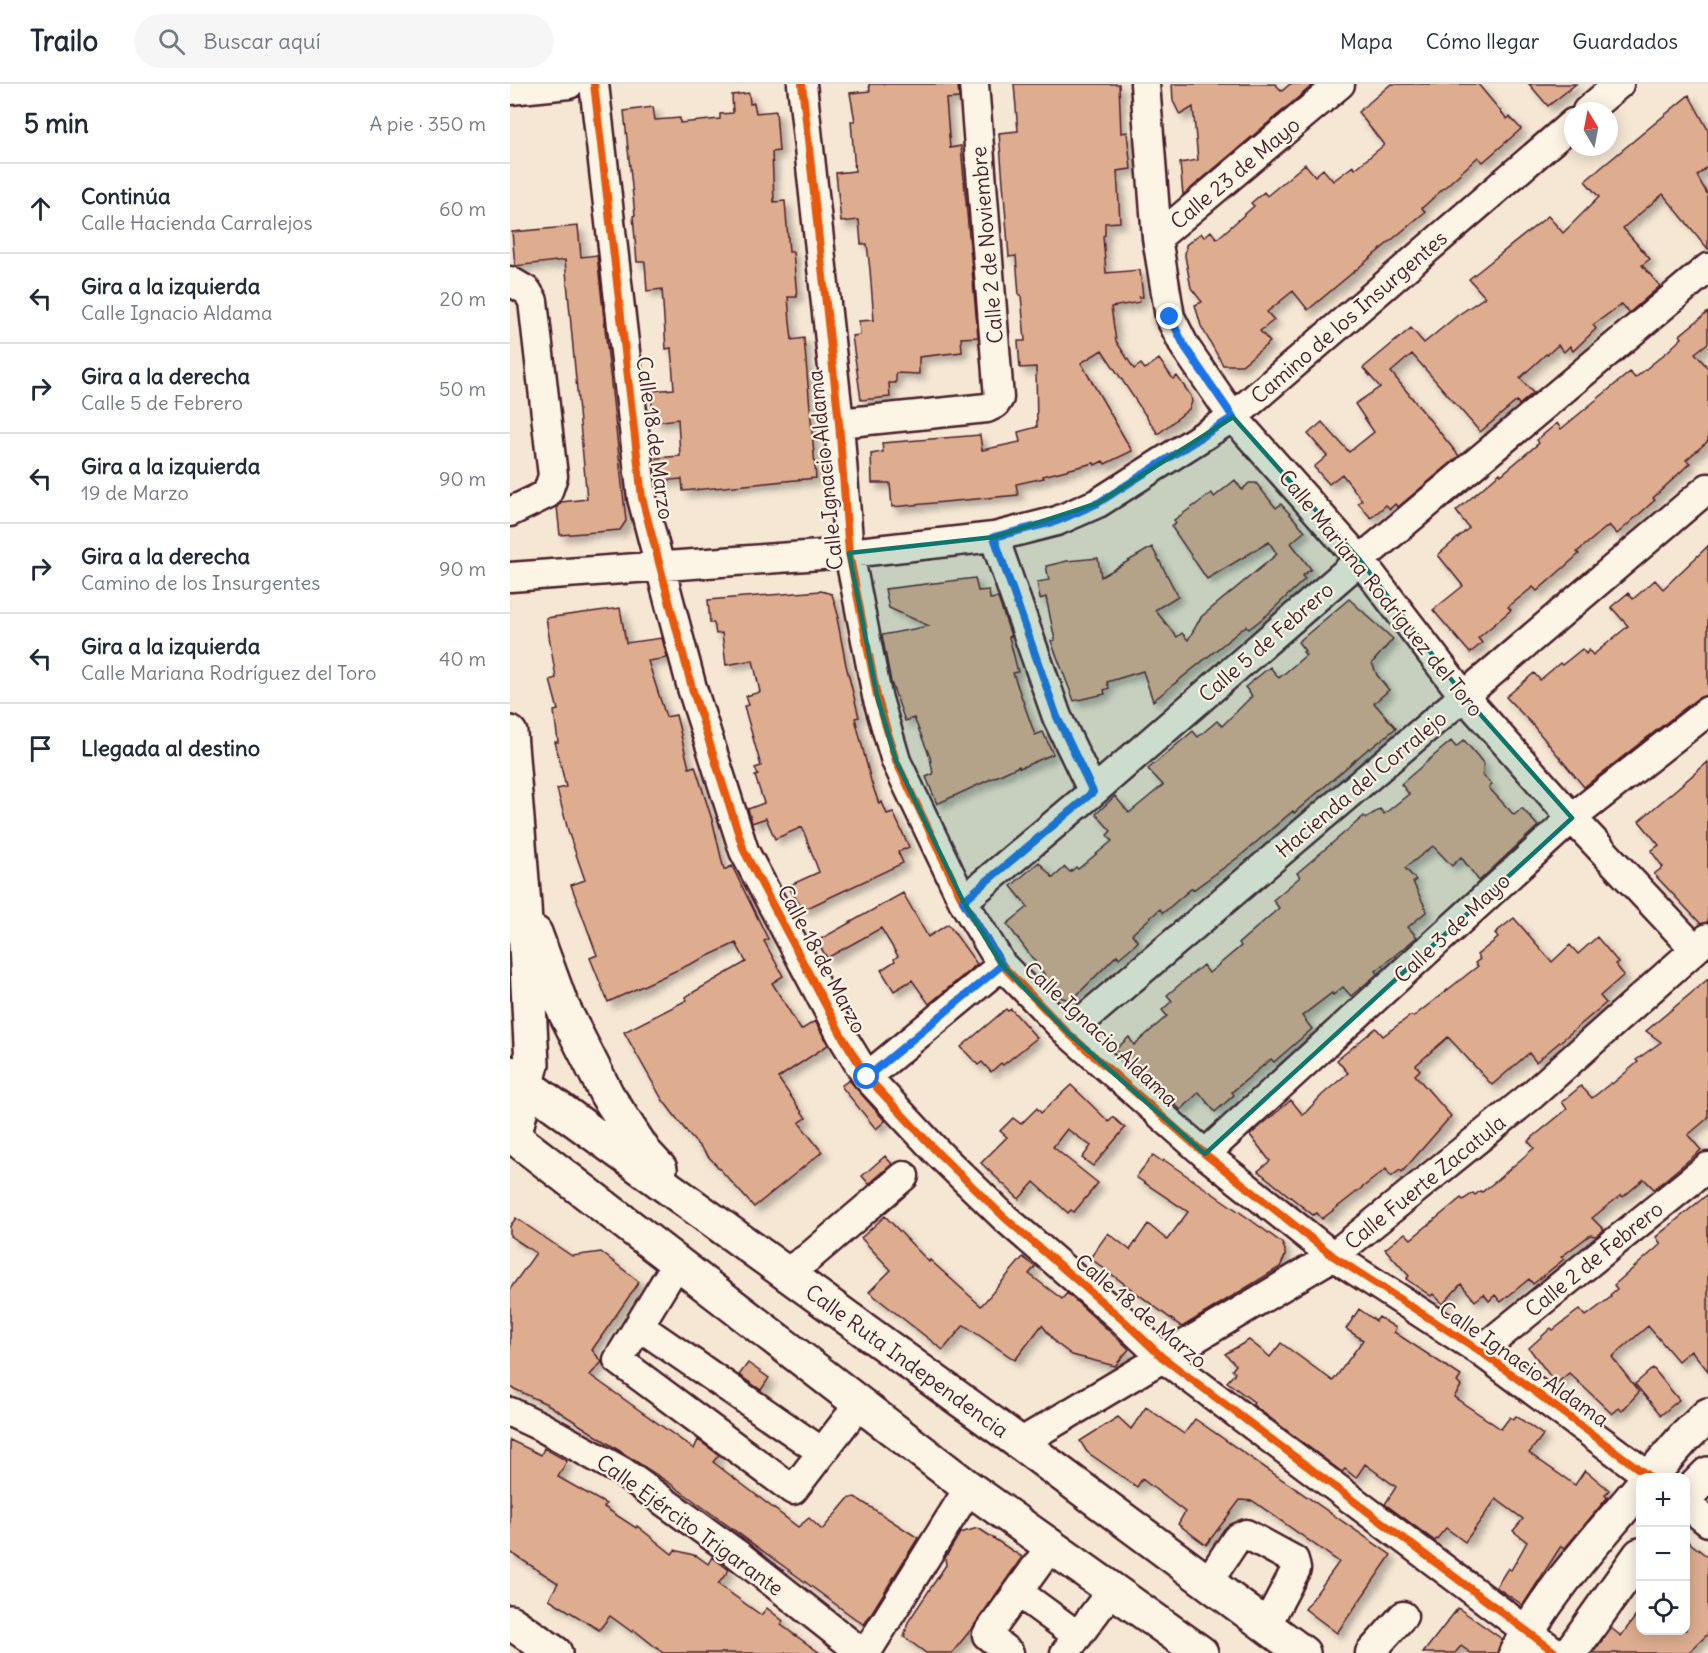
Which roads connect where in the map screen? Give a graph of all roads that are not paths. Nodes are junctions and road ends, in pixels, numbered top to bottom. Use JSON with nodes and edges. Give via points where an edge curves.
{"nodes":[{"id":1,"x":569,"y":84,"type":"edge"},
{"id":2,"x":594,"y":84,"type":"edge"},
{"id":3,"x":802,"y":84,"type":"edge"},
{"id":4,"x":974,"y":84,"type":"edge"},
{"id":5,"x":1145,"y":84,"type":"edge"},
{"id":6,"x":1340,"y":84,"type":"edge"},
{"id":7,"x":1619,"y":84,"type":"edge"},
{"id":8,"x":510,"y":90,"type":"edge"},
{"id":9,"x":1598,"y":102,"type":"edge"},
{"id":10,"x":1564,"y":131,"type":"edge"},
{"id":11,"x":1157,"y":238,"type":"junction"},
{"id":12,"x":1708,"y":268,"type":"edge"},
{"id":13,"x":510,"y":281,"type":"edge"},
{"id":14,"x":1233,"y":417,"type":"junction"},
{"id":15,"x":839,"y":423,"type":"junction"},
{"id":16,"x":1708,"y":488,"type":"edge"},
{"id":17,"x":510,"y":512,"type":"edge"},
{"id":18,"x":994,"y":537,"type":"junction"},
{"id":19,"x":849,"y":553,"type":"junction"},
{"id":20,"x":1359,"y":560,"type":"junction"},
{"id":21,"x":660,"y":566,"type":"junction"},
{"id":22,"x":510,"y":577,"type":"edge"},
{"id":23,"x":1464,"y":696,"type":"junction"},
{"id":24,"x":1708,"y":711,"type":"edge"},
{"id":25,"x":510,"y":733,"type":"edge"},
{"id":26,"x":1093,"y":792,"type":"junction"},
{"id":27,"x":1572,"y":818,"type":"junction"},
{"id":28,"x":963,"y":901,"type":"junction"},
{"id":29,"x":524,"y":905,"type":"junction"},
{"id":30,"x":1701,"y":943,"type":"edge"},
{"id":31,"x":1002,"y":965,"type":"junction"},
{"id":32,"x":1068,"y":1033,"type":"junction"},
{"id":33,"x":867,"y":1077,"type":"junction"},
{"id":34,"x":519,"y":1079,"type":"edge"},
{"id":35,"x":512,"y":1136,"type":"edge"},
{"id":36,"x":1205,"y":1154,"type":"junction"},
{"id":37,"x":1708,"y":1167,"type":"edge"},
{"id":38,"x":904,"y":1176,"type":"dead end"},
{"id":39,"x":698,"y":1210,"type":"junction"},
{"id":40,"x":1333,"y":1256,"type":"junction"},
{"id":41,"x":677,"y":1263,"type":"junction"},
{"id":42,"x":785,"y":1273,"type":"junction"},
{"id":43,"x":639,"y":1326,"type":"junction"},
{"id":44,"x":1480,"y":1351,"type":"junction"},
{"id":45,"x":1162,"y":1357,"type":"junction"},
{"id":46,"x":860,"y":1403,"type":"junction"},
{"id":47,"x":510,"y":1412,"type":"edge"},
{"id":48,"x":1708,"y":1415,"type":"edge"},
{"id":49,"x":1020,"y":1443,"type":"junction"},
{"id":50,"x":822,"y":1452,"type":"junction"},
{"id":51,"x":1639,"y":1473,"type":"edge"},
{"id":52,"x":1654,"y":1473,"type":"edge"},
{"id":53,"x":1708,"y":1474,"type":"edge"},
{"id":54,"x":969,"y":1488,"type":"junction"},
{"id":55,"x":1690,"y":1492,"type":"edge"},
{"id":56,"x":1636,"y":1494,"type":"edge"},
{"id":57,"x":1690,"y":1507,"type":"edge"},
{"id":58,"x":1708,"y":1522,"type":"edge"},
{"id":59,"x":1051,"y":1546,"type":"junction"},
{"id":60,"x":1636,"y":1562,"type":"edge"},
{"id":61,"x":1208,"y":1582,"type":"junction"},
{"id":62,"x":1112,"y":1590,"type":"junction"},
{"id":63,"x":1018,"y":1592,"type":"junction"},
{"id":64,"x":1402,"y":1616,"type":"dead end"},
{"id":65,"x":510,"y":1622,"type":"edge"},
{"id":66,"x":1266,"y":1626,"type":"junction"},
{"id":67,"x":1521,"y":1642,"type":"edge"},
{"id":68,"x":1071,"y":1644,"type":"edge"},
{"id":69,"x":1192,"y":1651,"type":"edge"},
{"id":70,"x":555,"y":1653,"type":"edge"},
{"id":71,"x":864,"y":1653,"type":"edge"},
{"id":72,"x":1009,"y":1653,"type":"edge"},
{"id":73,"x":1302,"y":1653,"type":"edge"},
{"id":74,"x":1370,"y":1653,"type":"edge"},
{"id":75,"x":1556,"y":1653,"type":"edge"},
{"id":76,"x":1570,"y":1653,"type":"edge"}],
"edges":[{"from":1,"to":8,"type":"street"},
{"from":2,"to":21,"type":"street","name":"Calle 18 de Marzo","via":[[642,498]]},
{"from":3,"to":15,"type":"street","name":"Calle Ignacio Aldama"},
{"from":4,"to":15,"type":"street","name":"Calle 2 de Noviembre","via":[[999,398],[987,408]]},
{"from":5,"to":11,"type":"street","name":"Calle Mariana Rodríguez del Toro"},
{"from":6,"to":11,"type":"street","name":"Calle 23 de Mayo"},
{"from":7,"to":9,"type":"street"},
{"from":10,"to":14,"type":"street","name":"Camino de los Insurgentes"},
{"from":11,"to":14,"type":"street","name":"Calle Mariana Rodríguez del Toro","via":[[1170,317],[1185,347]]},
{"from":12,"to":20,"type":"street","name":"Calle 5 de Febrero"},
{"from":13,"to":17,"type":"street","via":[[527,291],[533,301],[553,476],[547,494]]},
{"from":14,"to":18,"type":"street","name":"Camino de los Insurgentes","via":[[1098,503],[1057,521]]},
{"from":14,"to":20,"type":"street","name":"Calle Mariana Rodríguez del Toro"},
{"from":15,"to":19,"type":"street","name":"Calle Ignacio Aldama"},
{"from":16,"to":23,"type":"street","name":"Hacienda del Corralejo"},
{"from":18,"to":19,"type":"street","name":"Camino de los Insurgentes"},
{"from":18,"to":26,"type":"street","via":[[1057,717]]},
{"from":19,"to":21,"type":"street","name":"Camino de los Insurgentes"},
{"from":19,"to":28,"type":"street","name":"Calle Ignacio Aldama","via":[[878,696],[896,761]]},
{"from":20,"to":23,"type":"street","name":"Calle Mariana Rodríguez del Toro"},
{"from":20,"to":26,"type":"street","name":"Calle 5 de Febrero"},
{"from":21,"to":22,"type":"street","name":"Camino de los Insurgentes"},
{"from":21,"to":33,"type":"street","name":"Calle 18 de Marzo","via":[[692,688],[744,851]]},
{"from":23,"to":27,"type":"street","name":"Calle Mariana Rodríguez del Toro"},
{"from":23,"to":32,"type":"street","name":"Hacienda del Corralejo"},
{"from":24,"to":27,"type":"street","name":"Calle 3 de Mayo"},
{"from":25,"to":29,"type":"main road"},
{"from":26,"to":28,"type":"street","name":"Calle 5 de Febrero"},
{"from":27,"to":30,"type":"street","name":"Calle Mariana Rodríguez del Toro"},
{"from":27,"to":36,"type":"street","name":"Calle 3 de Mayo"},
{"from":28,"to":31,"type":"street","name":"Calle Ignacio Aldama"},
{"from":29,"to":34,"type":"main road","via":[[532,1064]]},
{"from":29,"to":39,"type":"main road","via":[[561,1004],[607,1095],[645,1153]]},
{"from":30,"to":40,"type":"street","name":"Calle Fuerte Zacatula","via":[[1532,1095]]},
{"from":31,"to":32,"type":"street","name":"Calle Ignacio Aldama"},
{"from":31,"to":33,"type":"street"},
{"from":32,"to":36,"type":"street","name":"Calle Ignacio Aldama"},
{"from":33,"to":45,"type":"street","name":"Calle 18 de Marzo","via":[[1005,1218]]},
{"from":34,"to":35,"type":"main road"},
{"from":34,"to":39,"type":"main road","name":"Calle Ruta Independencia"},
{"from":35,"to":41,"type":"main road"},
{"from":36,"to":40,"type":"street","name":"Calle Ignacio Aldama"},
{"from":37,"to":44,"type":"street","name":"Calle 2 de Febrero"},
{"from":38,"to":42,"type":"street"},
{"from":39,"to":42,"type":"main road","name":"Calle Ruta Independencia"},
{"from":40,"to":44,"type":"street","name":"Calle Ignacio Aldama"},
{"from":40,"to":45,"type":"street","name":"Calle Fuerte Zacatula"},
{"from":41,"to":43,"type":"street"},
{"from":41,"to":46,"type":"main road"},
{"from":42,"to":49,"type":"main road","name":"Calle Ruta Independencia"},
{"from":43,"to":50,"type":"street"},
{"from":43,"to":50,"type":"street","via":[[618,1360],[793,1490]]},
{"from":44,"to":51,"type":"street","name":"Calle Ignacio Aldama"},
{"from":45,"to":49,"type":"street","name":"Calle Fuerte Zacatula"},
{"from":45,"to":67,"type":"street","name":"Calle 18 de Marzo"},
{"from":46,"to":50,"type":"street"},
{"from":46,"to":54,"type":"main road"},
{"from":47,"to":71,"type":"street","name":"Calle Ejército Trigarante","via":[[623,1472]]},
{"from":48,"to":52,"type":"main road"},
{"from":49,"to":61,"type":"main road","name":"Calle Ruta Independencia"},
{"from":53,"to":55,"type":"main road"},
{"from":54,"to":59,"type":"main road"},
{"from":54,"to":71,"type":"street"},
{"from":56,"to":67,"type":"main road","via":[[1561,1584]]},
{"from":57,"to":58,"type":"street"},
{"from":59,"to":62,"type":"main road"},
{"from":59,"to":63,"type":"street"},
{"from":60,"to":76,"type":"main road"},
{"from":61,"to":66,"type":"main road","name":"Calle Ruta Independencia"},
{"from":61,"to":66,"type":"street","via":[[1237,1538],[1246,1534],[1293,1560],[1296,1569]]},
{"from":62,"to":68,"type":"street"},
{"from":62,"to":69,"type":"main road"},
{"from":63,"to":68,"type":"street"},
{"from":63,"to":72,"type":"street","via":[[987,1635]]},
{"from":64,"to":74,"type":"street"},
{"from":65,"to":70,"type":"main road"},
{"from":66,"to":73,"type":"main road","name":"Calle Ruta Independencia"},
{"from":67,"to":75,"type":"street","name":"Calle 18 de Marzo"}]}
